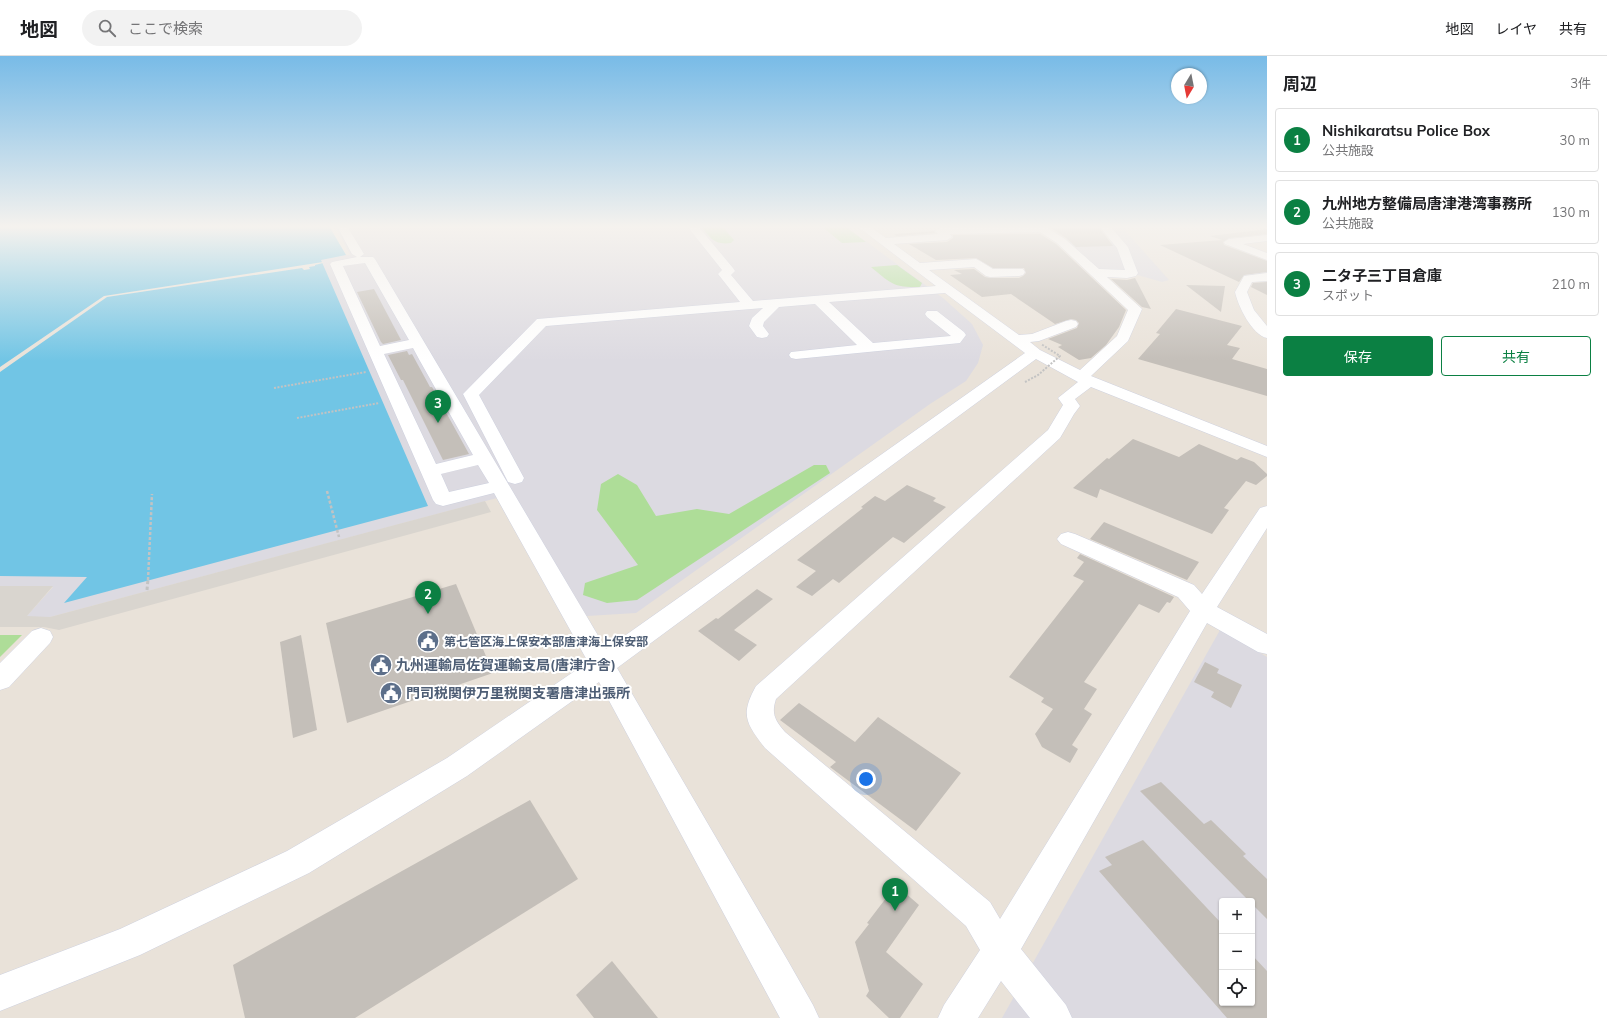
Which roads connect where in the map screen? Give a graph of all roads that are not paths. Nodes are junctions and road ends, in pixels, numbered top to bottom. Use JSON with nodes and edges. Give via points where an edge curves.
{"nodes":[{"id":1,"x":339,"y":271,"type":"edge"},
{"id":2,"x":376,"y":271,"type":"edge"},
{"id":3,"x":729,"y":271,"type":"edge"},
{"id":4,"x":923,"y":271,"type":"edge"},
{"id":5,"x":988,"y":271,"type":"edge"},
{"id":6,"x":1094,"y":271,"type":"edge"},
{"id":7,"x":1131,"y":271,"type":"edge"},
{"id":8,"x":1019,"y":272,"type":"dead end"},
{"id":9,"x":1096,"y":273,"type":"junction"},
{"id":10,"x":1267,"y":277,"type":"edge"},
{"id":11,"x":947,"y":289,"type":"junction"},
{"id":12,"x":819,"y":300,"type":"junction"},
{"id":13,"x":775,"y":303,"type":"junction"},
{"id":14,"x":749,"y":305,"type":"junction"},
{"id":15,"x":932,"y":314,"type":"dead end"},
{"id":16,"x":1071,"y":324,"type":"dead end"},
{"id":17,"x":762,"y":334,"type":"dead end"},
{"id":18,"x":1267,"y":334,"type":"edge"},
{"id":19,"x":417,"y":343,"type":"junction"},
{"id":20,"x":1031,"y":346,"type":"junction"},
{"id":21,"x":869,"y":348,"type":"junction"},
{"id":22,"x":375,"y":351,"type":"junction"},
{"id":23,"x":796,"y":355,"type":"dead end"},
{"id":24,"x":1085,"y":379,"type":"junction"},
{"id":25,"x":1267,"y":452,"type":"edge"},
{"id":26,"x":483,"y":458,"type":"junction"},
{"id":27,"x":430,"y":471,"type":"junction"},
{"id":28,"x":515,"y":478,"type":"dead end"},
{"id":29,"x":499,"y":486,"type":"junction"},
{"id":30,"x":1267,"y":512,"type":"edge"},
{"id":31,"x":1068,"y":539,"type":"dead end"},
{"id":32,"x":1203,"y":610,"type":"junction"},
{"id":33,"x":41,"y":637,"type":"dead end"},
{"id":34,"x":1267,"y":645,"type":"edge"},
{"id":35,"x":602,"y":666,"type":"junction"},
{"id":36,"x":0,"y":680,"type":"edge"},
{"id":37,"x":1000,"y":951,"type":"junction"},
{"id":38,"x":0,"y":993,"type":"edge"},
{"id":39,"x":800,"y":1018,"type":"edge"},
{"id":40,"x":957,"y":1018,"type":"edge"},
{"id":41,"x":1053,"y":1018,"type":"edge"}],
"edges":[{"from":1,"to":22,"type":"street"},
{"from":2,"to":19,"type":"street"},
{"from":3,"to":14,"type":"street","via":[[724,274]]},
{"from":4,"to":11,"type":"street"},
{"from":5,"to":8,"type":"street"},
{"from":6,"to":9,"type":"street"},
{"from":7,"to":9,"type":"street","via":[[1132,273],[1128,274]]},
{"from":9,"to":24,"type":"street","via":[[1135,309],[1123,338]]},
{"from":10,"to":18,"type":"street","via":[[1248,280],[1241,292],[1242,302]]},
{"from":11,"to":12,"type":"street"},
{"from":11,"to":20,"type":"street"},
{"from":12,"to":13,"type":"street"},
{"from":12,"to":21,"type":"street"},
{"from":13,"to":14,"type":"street"},
{"from":13,"to":17,"type":"street","via":[[757,321],[756,326]]},
{"from":14,"to":28,"type":"street","via":[[542,322],[471,394]]},
{"from":15,"to":21,"type":"street","via":[[959,335],[958,338]]},
{"from":16,"to":20,"type":"street","via":[[1034,338]]},
{"from":19,"to":22,"type":"street"},
{"from":19,"to":26,"type":"street"},
{"from":20,"to":24,"type":"street"},
{"from":20,"to":35,"type":"street"},
{"from":21,"to":23,"type":"street"},
{"from":22,"to":27,"type":"street"},
{"from":24,"to":25,"type":"street"},
{"from":24,"to":37,"type":"street","via":[[1066,398],[1072,406],[1067,410],[1061,426],[1054,434],[765,693],[758,707],[761,722],[775,740],[978,914]]},
{"from":26,"to":27,"type":"street"},
{"from":26,"to":29,"type":"street"},
{"from":27,"to":29,"type":"street","via":[[443,500]]},
{"from":29,"to":35,"type":"street"},
{"from":30,"to":32,"type":"street"},
{"from":31,"to":32,"type":"street","via":[[1186,591]]},
{"from":32,"to":34,"type":"street"},
{"from":32,"to":37,"type":"street"},
{"from":33,"to":36,"type":"street"},
{"from":35,"to":38,"type":"street","via":[[457,767],[298,862],[128,943]]},
{"from":35,"to":39,"type":"street"},
{"from":37,"to":40,"type":"street"},
{"from":37,"to":41,"type":"street"}]}
